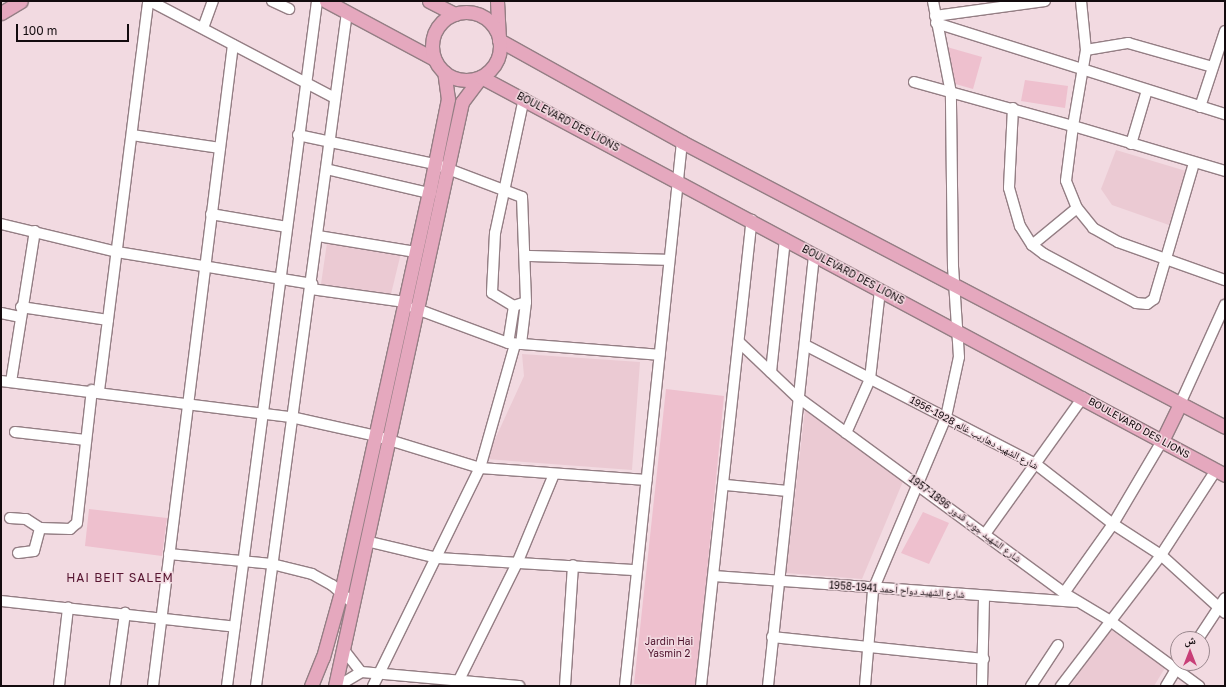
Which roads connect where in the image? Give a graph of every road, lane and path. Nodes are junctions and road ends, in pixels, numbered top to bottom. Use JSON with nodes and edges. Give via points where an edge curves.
{"nodes":[{"id":1,"x":21,"y":1,"type":"edge"},
{"id":2,"x":149,"y":1,"type":"edge"},
{"id":3,"x":213,"y":1,"type":"edge"},
{"id":4,"x":272,"y":1,"type":"edge"},
{"id":5,"x":317,"y":1,"type":"edge"},
{"id":6,"x":326,"y":1,"type":"edge"},
{"id":7,"x":429,"y":1,"type":"edge"},
{"id":8,"x":475,"y":1,"type":"edge"},
{"id":9,"x":497,"y":1,"type":"edge"},
{"id":10,"x":932,"y":1,"type":"edge"},
{"id":11,"x":1045,"y":1,"type":"edge"},
{"id":12,"x":1081,"y":1,"type":"edge"},
{"id":13,"x":1010,"y":4,"type":"edge"},
{"id":14,"x":289,"y":9,"type":"dead end"},
{"id":15,"x":346,"y":12,"type":"junction"},
{"id":16,"x":1,"y":13,"type":"edge"},
{"id":17,"x":457,"y":13,"type":"junction"},
{"id":18,"x":935,"y":20,"type":"junction"},
{"id":19,"x":203,"y":28,"type":"junction"},
{"id":20,"x":1225,"y":31,"type":"edge"},
{"id":21,"x":499,"y":40,"type":"junction"},
{"id":22,"x":233,"y":45,"type":"junction"},
{"id":23,"x":1086,"y":50,"type":"junction"},
{"id":24,"x":434,"y":59,"type":"junction"},
{"id":25,"x":1213,"y":67,"type":"junction"},
{"id":26,"x":1083,"y":70,"type":"junction"},
{"id":27,"x":444,"y":72,"type":"junction"},
{"id":28,"x":481,"y":77,"type":"junction"},
{"id":29,"x":914,"y":82,"type":"dead end"},
{"id":30,"x":308,"y":84,"type":"junction"},
{"id":31,"x":1147,"y":90,"type":"junction"},
{"id":32,"x":951,"y":93,"type":"junction"},
{"id":33,"x":335,"y":98,"type":"junction"},
{"id":34,"x":524,"y":98,"type":"junction"},
{"id":35,"x":1200,"y":107,"type":"junction"},
{"id":36,"x":1014,"y":108,"type":"junction"},
{"id":37,"x":1225,"y":114,"type":"edge"},
{"id":38,"x":1072,"y":126,"type":"junction"},
{"id":39,"x":132,"y":135,"type":"junction"},
{"id":40,"x":298,"y":135,"type":"junction"},
{"id":41,"x":329,"y":142,"type":"junction"},
{"id":42,"x":682,"y":142,"type":"junction"},
{"id":43,"x":1131,"y":144,"type":"junction"},
{"id":44,"x":220,"y":148,"type":"junction"},
{"id":45,"x":1194,"y":163,"type":"junction"},
{"id":46,"x":441,"y":167,"type":"junction"},
{"id":47,"x":326,"y":169,"type":"junction"},
{"id":48,"x":1225,"y":171,"type":"edge"},
{"id":49,"x":678,"y":181,"type":"junction"},
{"id":50,"x":505,"y":191,"type":"junction"},
{"id":51,"x":429,"y":193,"type":"junction"},
{"id":52,"x":1077,"y":208,"type":"junction"},
{"id":53,"x":211,"y":214,"type":"junction"},
{"id":54,"x":752,"y":220,"type":"junction"},
{"id":55,"x":1,"y":224,"type":"edge"},
{"id":56,"x":287,"y":227,"type":"junction"},
{"id":57,"x":35,"y":231,"type":"junction"},
{"id":58,"x":318,"y":236,"type":"junction"},
{"id":59,"x":785,"y":239,"type":"junction"},
{"id":60,"x":1032,"y":245,"type":"junction"},
{"id":61,"x":117,"y":252,"type":"junction"},
{"id":62,"x":416,"y":252,"type":"junction"},
{"id":63,"x":814,"y":254,"type":"junction"},
{"id":64,"x":526,"y":256,"type":"junction"},
{"id":65,"x":1167,"y":257,"type":"junction"},
{"id":66,"x":668,"y":260,"type":"junction"},
{"id":67,"x":204,"y":267,"type":"junction"},
{"id":68,"x":281,"y":278,"type":"junction"},
{"id":69,"x":1225,"y":280,"type":"edge"},
{"id":70,"x":955,"y":282,"type":"junction"},
{"id":71,"x":311,"y":287,"type":"junction"},
{"id":72,"x":880,"y":290,"type":"junction"},
{"id":73,"x":526,"y":302,"type":"junction"},
{"id":74,"x":410,"y":305,"type":"junction"},
{"id":75,"x":1225,"y":305,"type":"edge"},
{"id":76,"x":514,"y":306,"type":"junction"},
{"id":77,"x":20,"y":312,"type":"junction"},
{"id":78,"x":1,"y":313,"type":"edge"},
{"id":79,"x":108,"y":320,"type":"junction"},
{"id":80,"x":958,"y":330,"type":"junction"},
{"id":81,"x":739,"y":342,"type":"junction"},
{"id":82,"x":514,"y":344,"type":"junction"},
{"id":83,"x":805,"y":345,"type":"junction"},
{"id":84,"x":660,"y":354,"type":"junction"},
{"id":85,"x":771,"y":372,"type":"junction"},
{"id":86,"x":870,"y":379,"type":"junction"},
{"id":87,"x":6,"y":381,"type":"edge"},
{"id":88,"x":96,"y":391,"type":"junction"},
{"id":89,"x":796,"y":396,"type":"junction"},
{"id":90,"x":1083,"y":397,"type":"junction"},
{"id":91,"x":187,"y":403,"type":"junction"},
{"id":92,"x":1180,"y":404,"type":"junction"},
{"id":93,"x":261,"y":412,"type":"junction"},
{"id":94,"x":291,"y":417,"type":"junction"},
{"id":95,"x":946,"y":417,"type":"junction"},
{"id":96,"x":1225,"y":427,"type":"edge"},
{"id":97,"x":15,"y":432,"type":"dead end"},
{"id":98,"x":846,"y":433,"type":"junction"},
{"id":99,"x":381,"y":438,"type":"junction"},
{"id":100,"x":86,"y":440,"type":"junction"},
{"id":101,"x":1162,"y":441,"type":"junction"},
{"id":102,"x":1037,"y":465,"type":"junction"},
{"id":103,"x":480,"y":468,"type":"junction"},
{"id":104,"x":1221,"y":472,"type":"edge"},
{"id":105,"x":554,"y":474,"type":"junction"},
{"id":106,"x":646,"y":480,"type":"junction"},
{"id":107,"x":917,"y":483,"type":"junction"},
{"id":108,"x":726,"y":485,"type":"junction"},
{"id":109,"x":788,"y":491,"type":"junction"},
{"id":110,"x":10,"y":518,"type":"dead end"},
{"id":111,"x":1113,"y":524,"type":"junction"},
{"id":112,"x":40,"y":528,"type":"junction"},
{"id":113,"x":984,"y":534,"type":"junction"},
{"id":114,"x":366,"y":541,"type":"junction"},
{"id":115,"x":18,"y":553,"type":"dead end"},
{"id":116,"x":169,"y":554,"type":"junction"},
{"id":117,"x":1161,"y":555,"type":"junction"},
{"id":118,"x":438,"y":558,"type":"junction"},
{"id":119,"x":243,"y":560,"type":"junction"},
{"id":120,"x":518,"y":562,"type":"junction"},
{"id":121,"x":272,"y":564,"type":"junction"},
{"id":122,"x":573,"y":565,"type":"junction"},
{"id":123,"x":637,"y":570,"type":"junction"},
{"id":124,"x":715,"y":576,"type":"junction"},
{"id":125,"x":778,"y":581,"type":"junction"},
{"id":126,"x":873,"y":590,"type":"junction"},
{"id":127,"x":341,"y":592,"type":"junction"},
{"id":128,"x":1064,"y":593,"type":"junction"},
{"id":129,"x":984,"y":596,"type":"junction"},
{"id":130,"x":1225,"y":598,"type":"edge"},
{"id":131,"x":1,"y":601,"type":"edge"},
{"id":132,"x":1080,"y":602,"type":"junction"},
{"id":133,"x":353,"y":603,"type":"junction"},
{"id":134,"x":68,"y":608,"type":"junction"},
{"id":135,"x":1222,"y":611,"type":"edge"},
{"id":136,"x":125,"y":613,"type":"junction"},
{"id":137,"x":162,"y":617,"type":"junction"},
{"id":138,"x":1110,"y":620,"type":"junction"},
{"id":139,"x":235,"y":627,"type":"junction"},
{"id":140,"x":1205,"y":631,"type":"edge"},
{"id":141,"x":772,"y":637,"type":"junction"},
{"id":142,"x":868,"y":645,"type":"junction"},
{"id":143,"x":1058,"y":645,"type":"dead end"},
{"id":144,"x":344,"y":650,"type":"junction"},
{"id":145,"x":984,"y":659,"type":"junction"},
{"id":146,"x":1170,"y":661,"type":"edge"},
{"id":147,"x":1175,"y":671,"type":"edge"},
{"id":148,"x":1183,"y":671,"type":"edge"},
{"id":149,"x":361,"y":672,"type":"junction"},
{"id":150,"x":380,"y":674,"type":"junction"},
{"id":151,"x":457,"y":683,"type":"edge"},
{"id":152,"x":59,"y":686,"type":"edge"},
{"id":153,"x":115,"y":686,"type":"edge"},
{"id":154,"x":154,"y":686,"type":"edge"},
{"id":155,"x":227,"y":686,"type":"edge"},
{"id":156,"x":256,"y":686,"type":"edge"},
{"id":157,"x":311,"y":686,"type":"edge"},
{"id":158,"x":337,"y":686,"type":"edge"},
{"id":159,"x":373,"y":686,"type":"edge"},
{"id":160,"x":519,"y":686,"type":"edge"},
{"id":161,"x":564,"y":686,"type":"edge"},
{"id":162,"x":625,"y":686,"type":"edge"},
{"id":163,"x":701,"y":686,"type":"edge"},
{"id":164,"x":768,"y":686,"type":"edge"},
{"id":165,"x":865,"y":686,"type":"edge"},
{"id":166,"x":982,"y":686,"type":"edge"},
{"id":167,"x":1030,"y":686,"type":"edge"},
{"id":168,"x":1061,"y":686,"type":"edge"},
{"id":169,"x":1166,"y":686,"type":"edge"},
{"id":170,"x":1199,"y":686,"type":"edge"}],
"edges":[{"from":1,"to":16,"type":"main road"},
{"from":2,"to":19,"type":"street"},
{"from":2,"to":39,"type":"street"},
{"from":3,"to":19,"type":"street"},
{"from":4,"to":14,"type":"street"},
{"from":5,"to":30,"type":"street"},
{"from":6,"to":15,"type":"main road"},
{"from":7,"to":17,"type":"main road"},
{"from":8,"to":17,"type":"main road"},
{"from":9,"to":21,"type":"main road"},
{"from":10,"to":18,"type":"street"},
{"from":11,"to":13,"type":"street"},
{"from":12,"to":23,"type":"street"},
{"from":13,"to":18,"type":"street"},
{"from":15,"to":24,"type":"main road"},
{"from":15,"to":33,"type":"street"},
{"from":17,"to":21,"type":"main road","via":[[474,13],[488,20]]},
{"from":17,"to":24,"type":"main road","via":[[442,21],[433,34]]},
{"from":18,"to":26,"type":"street"},
{"from":18,"to":32,"type":"street"},
{"from":19,"to":22,"type":"street"},
{"from":20,"to":25,"type":"street"},
{"from":21,"to":28,"type":"main road","via":[[496,61]]},
{"from":21,"to":42,"type":"main road"},
{"from":22,"to":30,"type":"street"},
{"from":22,"to":44,"type":"street"},
{"from":23,"to":25,"type":"street","via":[[1134,44]]},
{"from":23,"to":26,"type":"street"},
{"from":24,"to":27,"type":"main road"},
{"from":25,"to":35,"type":"street"},
{"from":26,"to":31,"type":"street"},
{"from":26,"to":38,"type":"street"},
{"from":27,"to":28,"type":"main road","via":[[462,80]]},
{"from":27,"to":46,"type":"main road","via":[[448,99]]},
{"from":28,"to":34,"type":"main road","name":"BOULEVARD DES LIONS"},
{"from":28,"to":46,"type":"main road","via":[[462,102]]},
{"from":29,"to":32,"type":"street"},
{"from":30,"to":33,"type":"street"},
{"from":30,"to":40,"type":"street","via":[[300,111]]},
{"from":31,"to":35,"type":"street"},
{"from":31,"to":43,"type":"street"},
{"from":32,"to":36,"type":"street"},
{"from":32,"to":70,"type":"street"},
{"from":33,"to":41,"type":"street"},
{"from":34,"to":49,"type":"main road","name":"BOULEVARD DES LIONS"},
{"from":34,"to":50,"type":"street"},
{"from":35,"to":37,"type":"street"},
{"from":36,"to":38,"type":"street"},
{"from":36,"to":60,"type":"street","via":[[1009,188],[1020,226]]},
{"from":38,"to":43,"type":"street"},
{"from":38,"to":52,"type":"street","via":[[1066,181]]},
{"from":39,"to":44,"type":"street"},
{"from":39,"to":61,"type":"street"},
{"from":40,"to":41,"type":"street"},
{"from":40,"to":56,"type":"street"},
{"from":41,"to":46,"type":"street"},
{"from":41,"to":47,"type":"street"},
{"from":42,"to":49,"type":"street"},
{"from":42,"to":70,"type":"main road"},
{"from":43,"to":45,"type":"street"},
{"from":44,"to":53,"type":"street"},
{"from":45,"to":48,"type":"street"},
{"from":45,"to":65,"type":"street"},
{"from":46,"to":50,"type":"street"},
{"from":46,"to":51,"type":"main road"},
{"from":46,"to":74,"type":"main road"},
{"from":47,"to":51,"type":"street"},
{"from":47,"to":58,"type":"street"},
{"from":49,"to":54,"type":"main road","name":"BOULEVARD DES LIONS"},
{"from":49,"to":66,"type":"street"},
{"from":50,"to":64,"type":"street","via":[[525,201]]},
{"from":50,"to":76,"type":"street","via":[[494,233],[492,293]]},
{"from":51,"to":62,"type":"main road"},
{"from":52,"to":60,"type":"street"},
{"from":52,"to":65,"type":"street","via":[[1103,234]]},
{"from":53,"to":56,"type":"street"},
{"from":53,"to":67,"type":"street"},
{"from":54,"to":59,"type":"main road","name":"BOULEVARD DES LIONS"},
{"from":54,"to":81,"type":"street"},
{"from":55,"to":57,"type":"street"},
{"from":56,"to":68,"type":"street"},
{"from":57,"to":61,"type":"street"},
{"from":57,"to":77,"type":"street"},
{"from":58,"to":62,"type":"street"},
{"from":58,"to":71,"type":"street"},
{"from":59,"to":63,"type":"main road","name":"BOULEVARD DES LIONS"},
{"from":59,"to":85,"type":"street"},
{"from":60,"to":65,"type":"street","via":[[1141,304],[1154,299]]},
{"from":61,"to":67,"type":"street"},
{"from":61,"to":79,"type":"street"},
{"from":62,"to":74,"type":"main road"},
{"from":63,"to":72,"type":"main road","name":"BOULEVARD DES LIONS"},
{"from":63,"to":83,"type":"street"},
{"from":64,"to":66,"type":"street"},
{"from":64,"to":73,"type":"street"},
{"from":65,"to":69,"type":"street"},
{"from":66,"to":84,"type":"street"},
{"from":67,"to":68,"type":"street"},
{"from":67,"to":91,"type":"street"},
{"from":68,"to":71,"type":"street"},
{"from":68,"to":93,"type":"street"},
{"from":70,"to":80,"type":"street"},
{"from":70,"to":92,"type":"main road"},
{"from":71,"to":74,"type":"street"},
{"from":71,"to":94,"type":"street"},
{"from":72,"to":80,"type":"main road","name":"BOULEVARD DES LIONS"},
{"from":72,"to":86,"type":"street"},
{"from":73,"to":76,"type":"street"},
{"from":73,"to":82,"type":"street"},
{"from":74,"to":82,"type":"street"},
{"from":74,"to":99,"type":"main road"},
{"from":75,"to":92,"type":"street"},
{"from":76,"to":82,"type":"street"},
{"from":77,"to":78,"type":"street"},
{"from":77,"to":79,"type":"street"},
{"from":77,"to":87,"type":"street"},
{"from":79,"to":88,"type":"street"},
{"from":80,"to":90,"type":"main road","name":"BOULEVARD DES LIONS"},
{"from":80,"to":95,"type":"street","via":[[959,357]]},
{"from":81,"to":85,"type":"street","name":"شارع الشهيد جوب قدور 1896-1957"},
{"from":81,"to":108,"type":"street"},
{"from":82,"to":84,"type":"street"},
{"from":82,"to":103,"type":"street"},
{"from":83,"to":86,"type":"street","name":"شارع الشهيد دهاريب غالم 1928-1956"},
{"from":83,"to":89,"type":"street"},
{"from":84,"to":106,"type":"street"},
{"from":85,"to":89,"type":"street","name":"شارع الشهيد جوب قدور 1896-1957"},
{"from":86,"to":95,"type":"street","name":"شارع الشهيد دهاريب غالم 1928-1956"},
{"from":86,"to":98,"type":"street"},
{"from":87,"to":88,"type":"street"},
{"from":88,"to":91,"type":"street"},
{"from":88,"to":100,"type":"street"},
{"from":89,"to":98,"type":"street","name":"شارع الشهيد جوب قدور 1896-1957"},
{"from":89,"to":109,"type":"street"},
{"from":90,"to":101,"type":"main road","name":"BOULEVARD DES LIONS"},
{"from":90,"to":102,"type":"street"},
{"from":91,"to":93,"type":"street"},
{"from":91,"to":116,"type":"street"},
{"from":92,"to":96,"type":"main road"},
{"from":92,"to":101,"type":"main road"},
{"from":93,"to":94,"type":"street"},
{"from":93,"to":119,"type":"street"},
{"from":94,"to":99,"type":"street"},
{"from":94,"to":121,"type":"street"},
{"from":95,"to":102,"type":"street","name":"شارع الشهيد دهاريب غالم 1928-1956"},
{"from":95,"to":107,"type":"street"},
{"from":97,"to":100,"type":"street"},
{"from":98,"to":107,"type":"street","name":"شارع الشهيد جوب قدور 1896-1957"},
{"from":99,"to":103,"type":"street"},
{"from":99,"to":114,"type":"main road"},
{"from":99,"to":127,"type":"main road"},
{"from":100,"to":112,"type":"street","via":[[77,523],[70,529]]},
{"from":101,"to":104,"type":"main road","name":"BOULEVARD DES LIONS"},
{"from":101,"to":111,"type":"street"},
{"from":102,"to":111,"type":"street","name":"شارع الشهيد دهاريب غالم 1928-1956"},
{"from":102,"to":113,"type":"street"},
{"from":103,"to":105,"type":"street"},
{"from":103,"to":118,"type":"street"},
{"from":104,"to":117,"type":"street"},
{"from":105,"to":106,"type":"street"},
{"from":105,"to":120,"type":"street"},
{"from":106,"to":123,"type":"street"},
{"from":107,"to":113,"type":"street","name":"شارع الشهيد جوب قدور 1896-1957"},
{"from":107,"to":126,"type":"street"},
{"from":108,"to":109,"type":"street"},
{"from":108,"to":124,"type":"street"},
{"from":109,"to":125,"type":"street"},
{"from":110,"to":112,"type":"street","via":[[26,519]]},
{"from":111,"to":117,"type":"street","name":"شارع الشهيد دهاريب غالم 1928-1956"},
{"from":111,"to":128,"type":"street"},
{"from":112,"to":115,"type":"street","via":[[34,550]]},
{"from":113,"to":128,"type":"street","name":"شارع الشهيد جوب قدور 1896-1957"},
{"from":114,"to":118,"type":"street"},
{"from":114,"to":133,"type":"main road"},
{"from":116,"to":119,"type":"street"},
{"from":116,"to":137,"type":"street"},
{"from":117,"to":135,"type":"street","name":"شارع الشهيد دهاريب غالم 1928-1956"},
{"from":117,"to":138,"type":"street"},
{"from":118,"to":120,"type":"street"},
{"from":118,"to":150,"type":"street"},
{"from":119,"to":121,"type":"street"},
{"from":119,"to":139,"type":"street"},
{"from":120,"to":122,"type":"street"},
{"from":120,"to":151,"type":"street"},
{"from":121,"to":127,"type":"street","via":[[312,574]]},
{"from":121,"to":156,"type":"street"},
{"from":122,"to":123,"type":"street"},
{"from":122,"to":161,"type":"street"},
{"from":123,"to":162,"type":"street"},
{"from":124,"to":125,"type":"street","name":"شارع الشهيد دواح أحمد 1941-1958"},
{"from":124,"to":163,"type":"street"},
{"from":125,"to":126,"type":"street","name":"شارع الشهيد دواح أحمد 1941-1958"},
{"from":125,"to":141,"type":"street"},
{"from":126,"to":129,"type":"street","name":"شارع الشهيد دواح أحمد 1941-1958"},
{"from":126,"to":142,"type":"street"},
{"from":127,"to":133,"type":"street"},
{"from":127,"to":157,"type":"main road","via":[[323,657]]},
{"from":128,"to":132,"type":"street","name":"شارع الشهيد جوب قدور 1896-1957"},
{"from":129,"to":132,"type":"street","name":"شارع الشهيد دواح أحمد 1941-1958"},
{"from":129,"to":145,"type":"street"},
{"from":130,"to":135,"type":"street"},
{"from":131,"to":134,"type":"street"},
{"from":132,"to":138,"type":"street","name":"شارع الشهيد جوب قدور 1896-1957"},
{"from":133,"to":144,"type":"main road"},
{"from":134,"to":136,"type":"street"},
{"from":134,"to":152,"type":"street"},
{"from":135,"to":140,"type":"street"},
{"from":136,"to":137,"type":"street"},
{"from":136,"to":153,"type":"street"},
{"from":137,"to":139,"type":"street"},
{"from":137,"to":154,"type":"street"},
{"from":138,"to":146,"type":"street","name":"شارع الشهيد جوب قدور 1896-1957"},
{"from":138,"to":168,"type":"street"},
{"from":139,"to":155,"type":"street"},
{"from":141,"to":142,"type":"street"},
{"from":141,"to":164,"type":"street"},
{"from":142,"to":145,"type":"street"},
{"from":142,"to":165,"type":"street"},
{"from":143,"to":167,"type":"street"},
{"from":144,"to":149,"type":"street"},
{"from":144,"to":158,"type":"main road"},
{"from":145,"to":166,"type":"street"},
{"from":147,"to":169,"type":"street"},
{"from":148,"to":170,"type":"street","name":"شارع الشهيد جوب قدور 1896-1957"},
{"from":149,"to":150,"type":"street"},
{"from":149,"to":158,"type":"street"},
{"from":150,"to":151,"type":"street"},
{"from":150,"to":159,"type":"street"},
{"from":151,"to":160,"type":"street"}]}
